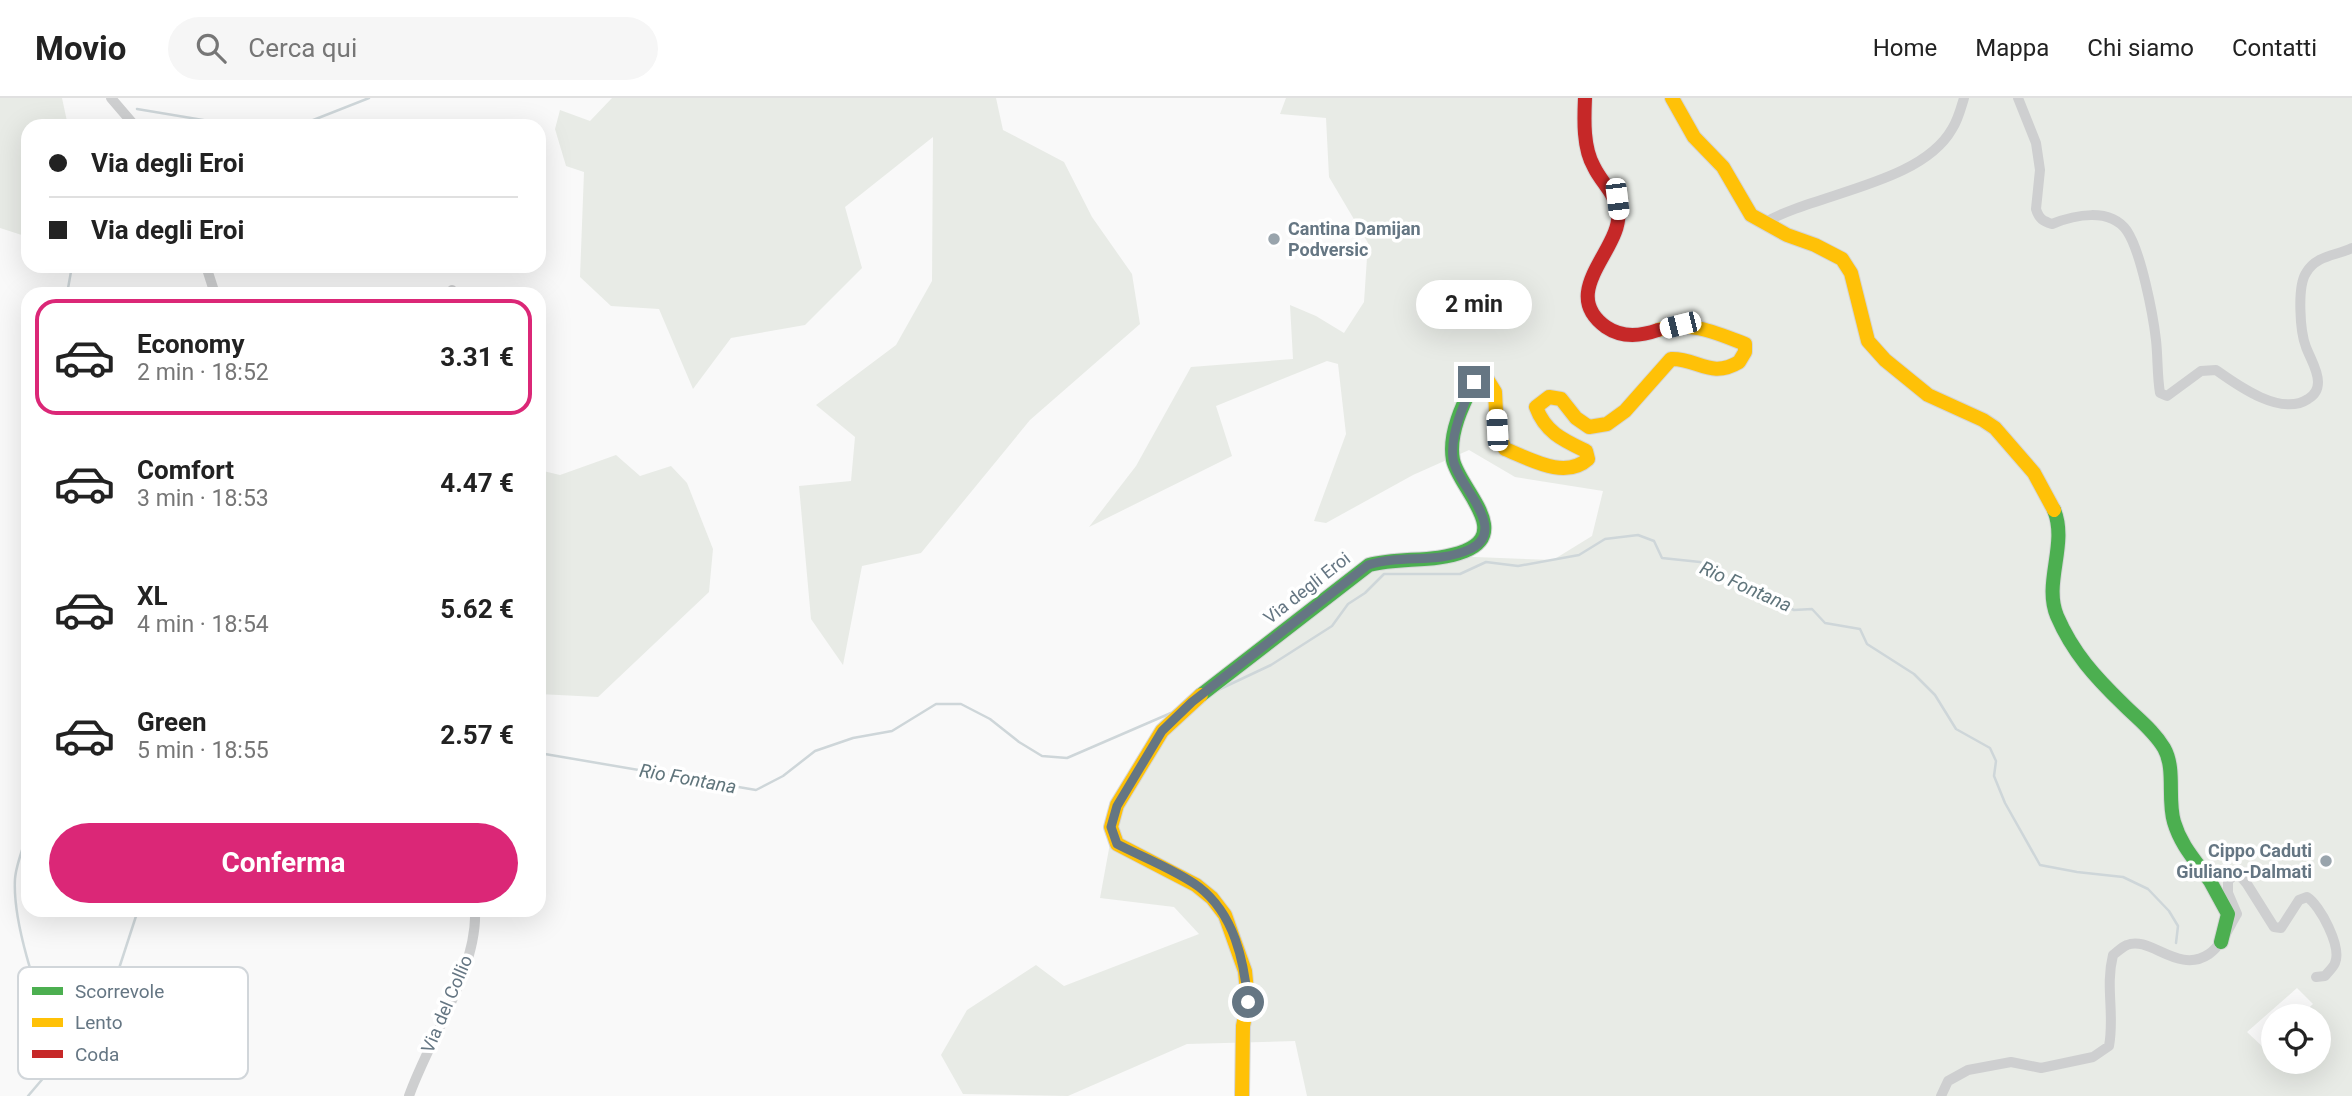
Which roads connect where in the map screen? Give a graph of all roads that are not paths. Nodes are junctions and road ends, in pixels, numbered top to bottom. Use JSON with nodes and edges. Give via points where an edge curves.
{"nodes":[{"id":1,"x":1585,"y":98,"type":"edge"},
{"id":2,"x":1672,"y":98,"type":"edge"},
{"id":3,"x":1964,"y":98,"type":"edge"},
{"id":4,"x":2018,"y":98,"type":"edge"},
{"id":5,"x":112,"y":100,"type":"edge"},
{"id":6,"x":129,"y":119,"type":"edge"},
{"id":7,"x":1764,"y":223,"type":"junction"},
{"id":8,"x":2352,"y":248,"type":"edge"},
{"id":9,"x":475,"y":917,"type":"edge"},
{"id":10,"x":2221,"y":942,"type":"junction"},
{"id":11,"x":2316,"y":977,"type":"dead end"},
{"id":12,"x":409,"y":1096,"type":"edge"},
{"id":13,"x":1242,"y":1096,"type":"edge"},
{"id":14,"x":1941,"y":1096,"type":"edge"}],
"edges":[{"from":1,"to":13,"type":"street","name":"Via degli Eroi","via":[[1591,162],[1617,199],[1619,218],[1615,237],[1590,283],[1589,303],[1597,319],[1612,331],[1636,335],[1680,325],[1731,338],[1745,344],[1747,352],[1734,366],[1722,368],[1706,369],[1671,359],[1625,411],[1606,424],[1589,427],[1561,399],[1549,397],[1536,407],[1539,421],[1550,433],[1586,451],[1584,465],[1572,470],[1541,464],[1505,449],[1497,430],[1495,392],[1487,379],[1474,382],[1460,413],[1453,457],[1458,477],[1483,514],[1486,525],[1478,545],[1449,556],[1385,559],[1368,565],[1192,702],[1162,731],[1117,806],[1111,827],[1117,844],[1196,885],[1225,915],[1245,971],[1248,1002]]},
{"from":2,"to":7,"type":"street","via":[[1693,138],[1723,167],[1751,215]]},
{"from":3,"to":7,"type":"street","via":[[1952,130],[1909,167]]},
{"from":4,"to":8,"type":"street","via":[[2036,143],[2038,215],[2052,224],[2088,215],[2108,218],[2127,231],[2156,337],[2160,393],[2168,396],[2201,371],[2216,370],[2247,391],[2276,402],[2302,403],[2314,395],[2318,374],[2301,332],[2303,281],[2306,272],[2324,257]]},
{"from":5,"to":6,"type":"street"},
{"from":7,"to":10,"type":"street","via":[[1842,259],[1851,273],[1868,341],[1876,351],[1928,395],[1995,428],[2034,473],[2056,513],[2060,537],[2056,613],[2080,659],[2166,751],[2170,803],[2182,844],[2228,914]]},
{"from":9,"to":12,"type":"street","name":"Via del Collio","via":[[465,970]]},
{"from":10,"to":11,"type":"street","via":[[2237,914],[2228,893],[2228,881],[2234,875],[2247,884],[2274,927],[2281,928],[2299,901],[2307,897],[2336,946],[2335,964],[2325,976]]},
{"from":10,"to":14,"type":"street","via":[[2195,961],[2128,944],[2113,955],[2109,971],[2109,1046],[2093,1057],[2041,1068],[2011,1062],[1968,1070],[1948,1081]]}]}
